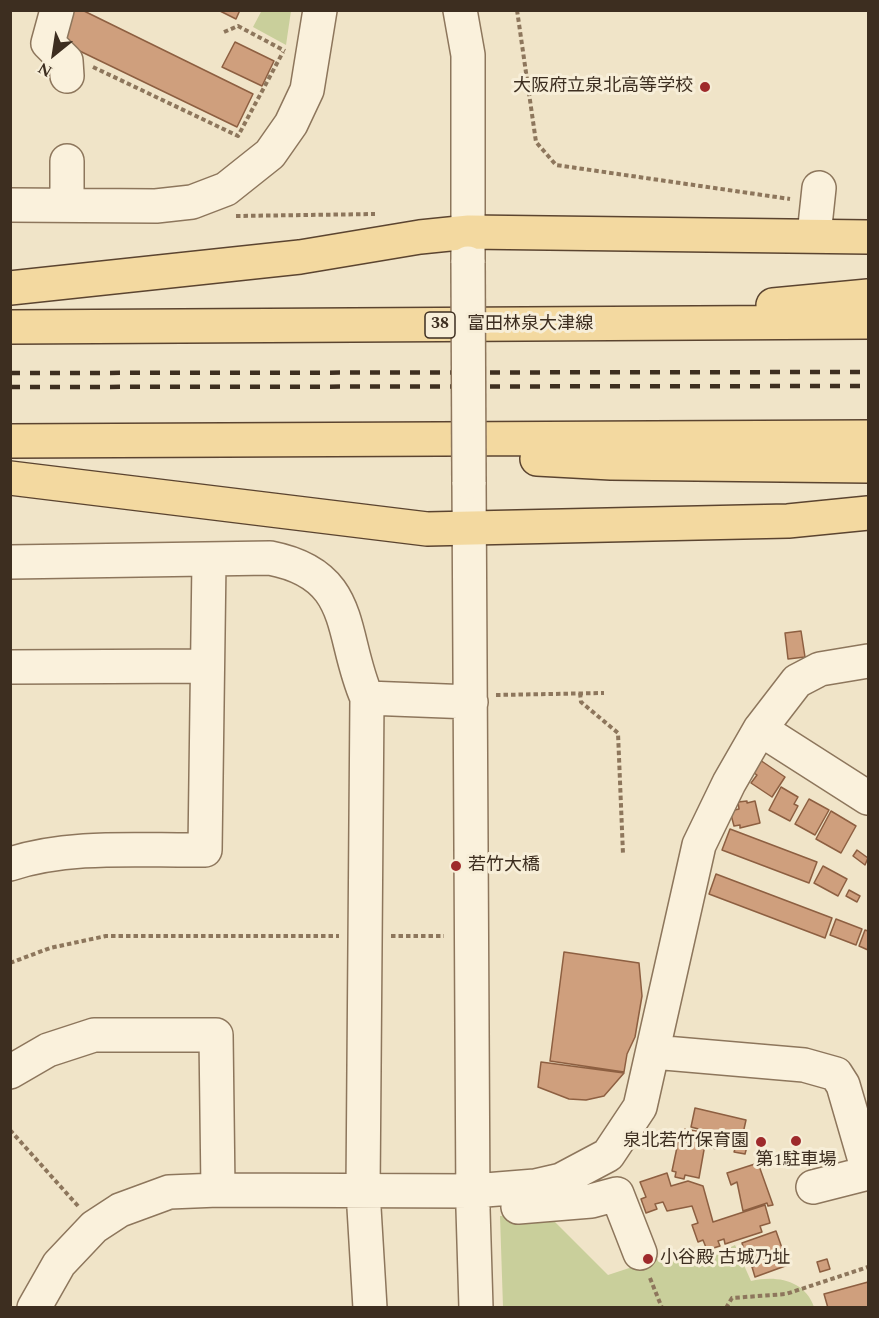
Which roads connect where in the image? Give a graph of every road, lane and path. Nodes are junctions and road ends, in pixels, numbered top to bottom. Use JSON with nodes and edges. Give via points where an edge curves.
{"nodes":[{"id":1,"x":57,"y":10,"type":"edge"},
{"id":2,"x":320,"y":10,"type":"edge"},
{"id":3,"x":460,"y":10,"type":"edge"},
{"id":4,"x":517,"y":10,"type":"edge"},
{"id":5,"x":224,"y":32,"type":"dead end"},
{"id":6,"x":284,"y":51,"type":"junction"},
{"id":7,"x":290,"y":53,"type":"dead end"},
{"id":8,"x":66,"y":68,"type":"joint"},
{"id":9,"x":68,"y":161,"type":"dead end"},
{"id":10,"x":818,"y":195,"type":"joint"},
{"id":11,"x":67,"y":204,"type":"junction"},
{"id":12,"x":10,"y":205,"type":"edge"},
{"id":13,"x":387,"y":214,"type":"dead end"},
{"id":14,"x":228,"y":216,"type":"dead end"},
{"id":15,"x":814,"y":236,"type":"junction"},
{"id":16,"x":868,"y":237,"type":"edge"},
{"id":17,"x":468,"y":247,"type":"junction"},
{"id":18,"x":10,"y":288,"type":"edge"},
{"id":19,"x":868,"y":296,"type":"edge"},
{"id":20,"x":868,"y":322,"type":"edge"},
{"id":21,"x":620,"y":324,"type":"junction"},
{"id":22,"x":10,"y":327,"type":"edge"},
{"id":23,"x":868,"y":437,"type":"edge"},
{"id":24,"x":185,"y":440,"type":"junction"},
{"id":25,"x":10,"y":441,"type":"edge"},
{"id":26,"x":868,"y":466,"type":"edge"},
{"id":27,"x":10,"y":478,"type":"edge"},
{"id":28,"x":868,"y":513,"type":"edge"},
{"id":29,"x":470,"y":528,"type":"junction"},
{"id":30,"x":209,"y":561,"type":"junction"},
{"id":31,"x":10,"y":562,"type":"edge"},
{"id":32,"x":868,"y":661,"type":"edge"},
{"id":33,"x":207,"y":666,"type":"junction"},
{"id":34,"x":10,"y":667,"type":"edge"},
{"id":35,"x":580,"y":693,"type":"junction"},
{"id":36,"x":604,"y":693,"type":"dead end"},
{"id":37,"x":367,"y":698,"type":"junction"},
{"id":38,"x":482,"y":699,"type":"junction"},
{"id":39,"x":760,"y":729,"type":"junction"},
{"id":40,"x":868,"y":798,"type":"edge"},
{"id":41,"x":623,"y":854,"type":"dead end"},
{"id":42,"x":10,"y":864,"type":"edge"},
{"id":43,"x":364,"y":936,"type":"junction"},
{"id":44,"x":454,"y":936,"type":"dead end"},
{"id":45,"x":10,"y":963,"type":"edge"},
{"id":46,"x":653,"y":1052,"type":"junction"},
{"id":47,"x":10,"y":1072,"type":"edge"},
{"id":48,"x":10,"y":1130,"type":"edge"},
{"id":49,"x":868,"y":1172,"type":"edge"},
{"id":50,"x":813,"y":1186,"type":"dead end"},
{"id":51,"x":218,"y":1190,"type":"junction"},
{"id":52,"x":363,"y":1191,"type":"junction"},
{"id":53,"x":473,"y":1200,"type":"junction"},
{"id":54,"x":86,"y":1215,"type":"dead end"},
{"id":55,"x":643,"y":1260,"type":"joint"},
{"id":56,"x":868,"y":1267,"type":"edge"},
{"id":57,"x":34,"y":1308,"type":"edge"},
{"id":58,"x":370,"y":1308,"type":"edge"},
{"id":59,"x":476,"y":1308,"type":"edge"},
{"id":60,"x":662,"y":1308,"type":"edge"},
{"id":61,"x":726,"y":1308,"type":"edge"}],
"edges":[{"from":1,"to":8,"type":"street","via":[[48,43]]},
{"from":2,"to":11,"type":"street","via":[[307,90],[291,124],[270,154],[249,172],[226,189],[192,202],[156,206]]},
{"from":3,"to":17,"type":"street","via":[[468,55]]},
{"from":4,"to":10,"type":"path","via":[[536,142],[556,165]]},
{"from":5,"to":6,"type":"path","via":[[238,26]]},
{"from":6,"to":7,"type":"path"},
{"from":6,"to":8,"type":"path","via":[[238,136],[80,61]]},
{"from":9,"to":11,"type":"street"},
{"from":10,"to":15,"type":"street"},
{"from":11,"to":12,"type":"street"},
{"from":13,"to":14,"type":"path"},
{"from":15,"to":16,"type":"main road"},
{"from":15,"to":17,"type":"main road"},
{"from":17,"to":18,"type":"main road","via":[[420,237],[288,258]]},
{"from":17,"to":29,"type":"street","bridge":true},
{"from":19,"to":21,"type":"main road"},
{"from":20,"to":21,"type":"main road","name":"富田林泉大津線","number":"38"},
{"from":21,"to":22,"type":"main road","name":"富田林泉大津線","number":"38"},
{"from":23,"to":24,"type":"main road"},
{"from":24,"to":25,"type":"main road"},
{"from":24,"to":26,"type":"main road","via":[[611,463]]},
{"from":27,"to":29,"type":"main road","via":[[427,529]]},
{"from":28,"to":29,"type":"main road","via":[[788,521]]},
{"from":29,"to":38,"type":"street"},
{"from":30,"to":31,"type":"street"},
{"from":30,"to":33,"type":"street"},
{"from":30,"to":37,"type":"street","via":[[270,558],[306,569],[326,584],[339,602]]},
{"from":32,"to":39,"type":"street","via":[[820,669],[797,681]]},
{"from":33,"to":34,"type":"street"},
{"from":33,"to":42,"type":"street","via":[[205,850],[86,852],[32,857]]},
{"from":35,"to":36,"type":"path"},
{"from":35,"to":38,"type":"path"},
{"from":35,"to":41,"type":"path","via":[[581,702],[618,733]]},
{"from":37,"to":38,"type":"street"},
{"from":37,"to":43,"type":"street"},
{"from":38,"to":53,"type":"street"},
{"from":39,"to":40,"type":"street"},
{"from":39,"to":46,"type":"street","via":[[699,845],[674,1009]]},
{"from":43,"to":44,"type":"path"},
{"from":43,"to":45,"type":"path","via":[[106,936],[50,948]]},
{"from":43,"to":52,"type":"street"},
{"from":46,"to":49,"type":"street","via":[[804,1065],[836,1074],[843,1085]]},
{"from":46,"to":53,"type":"street","via":[[640,1107],[608,1155],[561,1180]]},
{"from":47,"to":51,"type":"street","via":[[48,1050],[94,1035],[216,1035]]},
{"from":48,"to":54,"type":"path"},
{"from":49,"to":50,"type":"street"},
{"from":51,"to":52,"type":"street"},
{"from":51,"to":57,"type":"street","via":[[169,1192],[111,1216],[94,1227],[59,1264]]},
{"from":52,"to":53,"type":"street"},
{"from":52,"to":58,"type":"street"},
{"from":53,"to":55,"type":"street","via":[[579,1202],[617,1194]]},
{"from":53,"to":59,"type":"street"},
{"from":55,"to":60,"type":"path"},
{"from":56,"to":61,"type":"path","via":[[786,1294],[732,1298]]}]}
